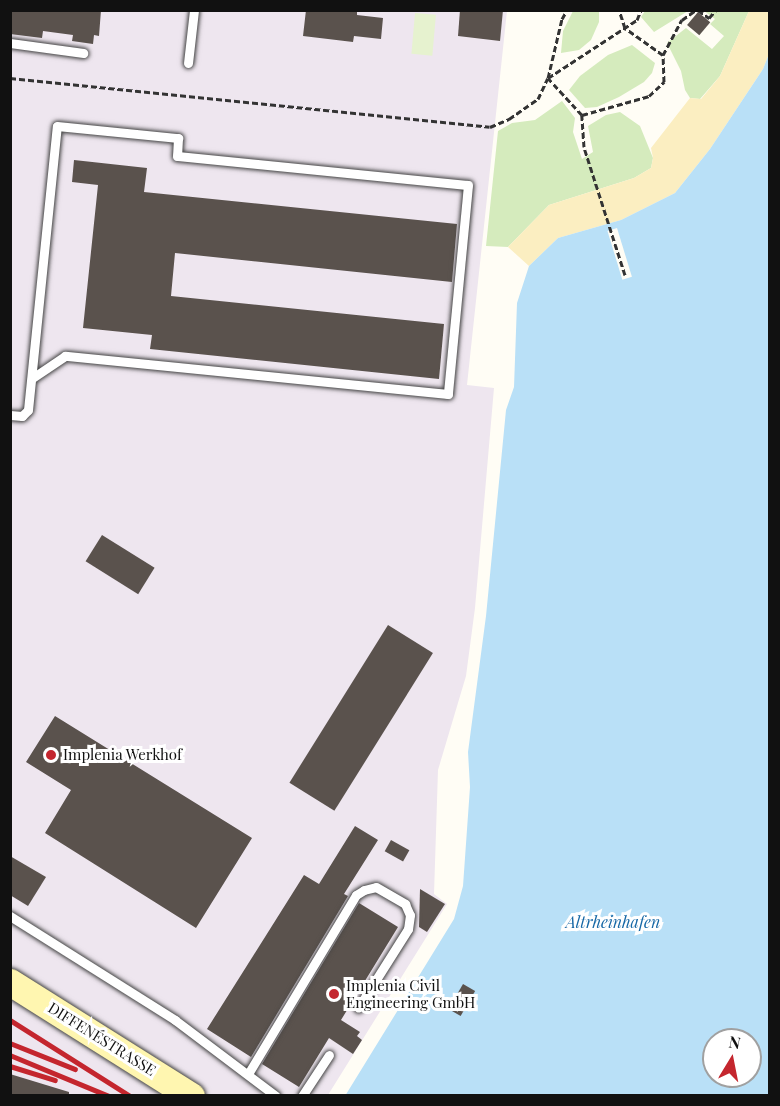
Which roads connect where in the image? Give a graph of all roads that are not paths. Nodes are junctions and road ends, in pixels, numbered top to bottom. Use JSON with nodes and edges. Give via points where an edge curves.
{"nodes":[{"id":1,"x":194,"y":10,"type":"edge"},
{"id":2,"x":10,"y":43,"type":"edge"},
{"id":3,"x":83,"y":53,"type":"dead end"},
{"id":4,"x":188,"y":63,"type":"dead end"},
{"id":5,"x":32,"y":378,"type":"junction"},
{"id":6,"x":10,"y":415,"type":"edge"},
{"id":7,"x":10,"y":916,"type":"edge"},
{"id":8,"x":11,"y":982,"type":"edge"},
{"id":9,"x":358,"y":1008,"type":"dead end"},
{"id":10,"x":329,"y":1055,"type":"dead end"},
{"id":11,"x":248,"y":1074,"type":"junction"},
{"id":12,"x":191,"y":1095,"type":"edge"},
{"id":13,"x":276,"y":1095,"type":"edge"},
{"id":14,"x":302,"y":1095,"type":"edge"}],
"edges":[{"from":1,"to":4,"type":"lane"},
{"from":2,"to":3,"type":"lane"},
{"from":5,"to":5,"type":"lane","via":[[65,356],[448,394],[468,185],[177,156],[178,138],[57,126]]},
{"from":5,"to":6,"type":"lane","via":[[28,410],[22,416]]},
{"from":7,"to":11,"type":"lane","via":[[175,1020]]},
{"from":8,"to":12,"type":"main road","name":"DIFFENÉSTRASSE"},
{"from":9,"to":11,"type":"lane","via":[[408,929],[410,915],[405,904],[376,887],[356,896]]},
{"from":10,"to":14,"type":"lane"},
{"from":11,"to":13,"type":"lane"}]}
